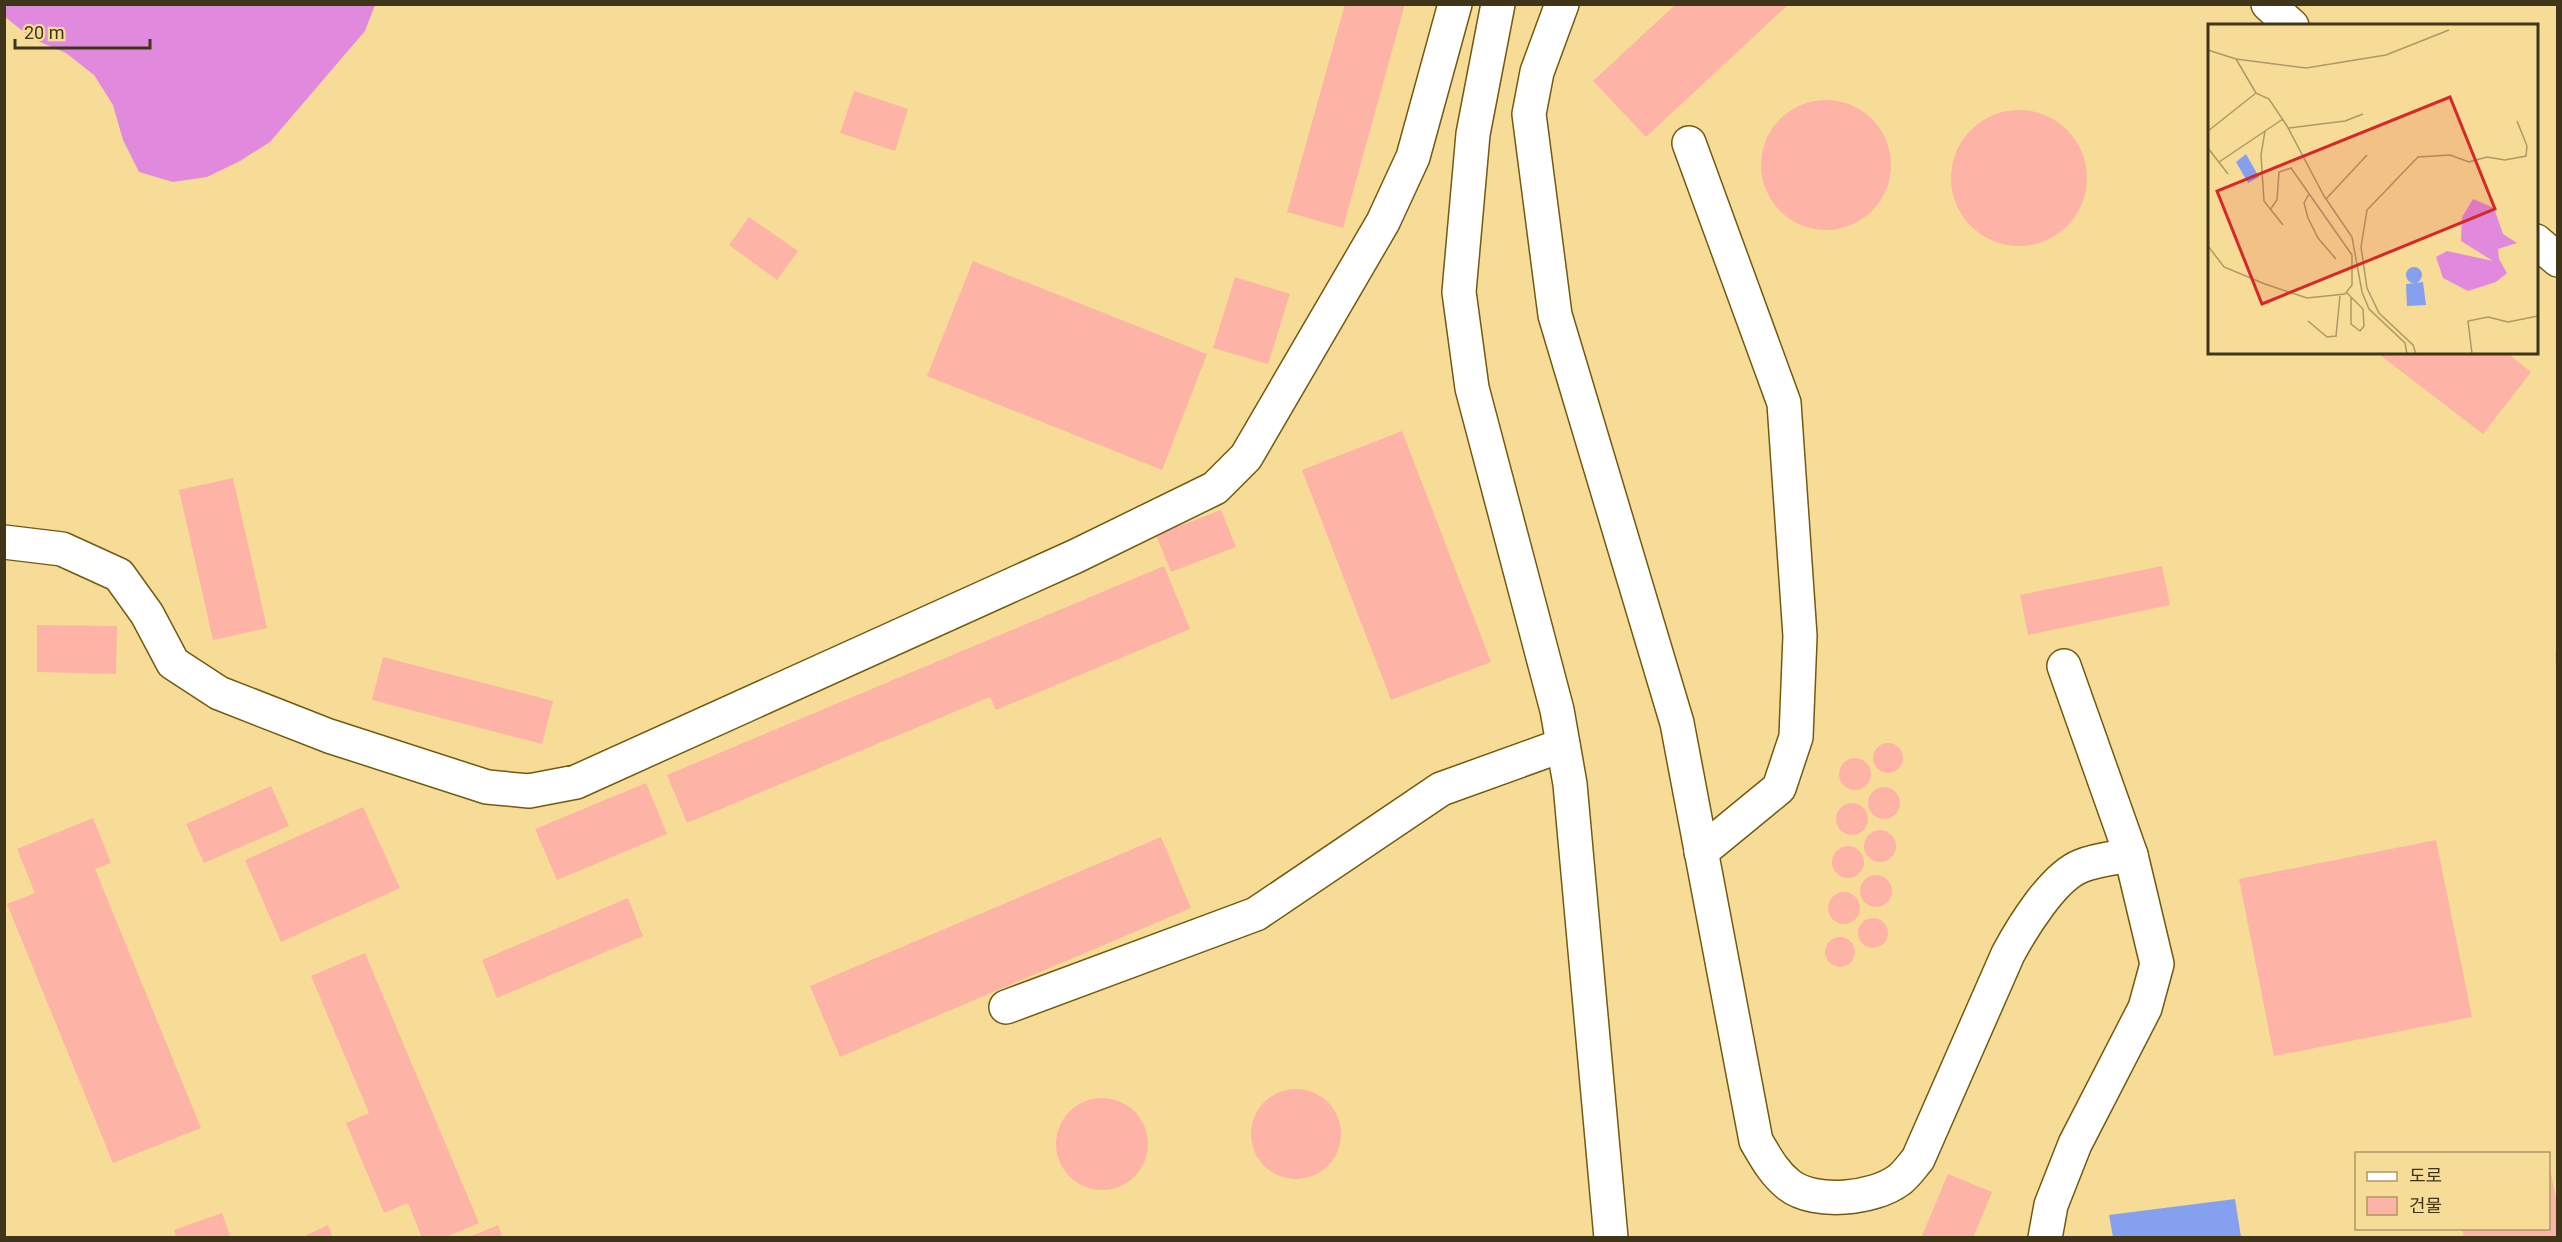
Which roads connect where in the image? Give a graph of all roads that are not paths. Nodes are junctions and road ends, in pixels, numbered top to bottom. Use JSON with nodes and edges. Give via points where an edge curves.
{"nodes":[{"id":1,"x":1455,"y":4,"type":"edge"},
{"id":2,"x":1498,"y":4,"type":"edge"},
{"id":3,"x":1562,"y":4,"type":"edge"},
{"id":4,"x":2268,"y":4,"type":"edge"},
{"id":5,"x":2290,"y":24,"type":"edge"},
{"id":6,"x":1689,"y":143,"type":"dead end"},
{"id":7,"x":2538,"y":243,"type":"edge"},
{"id":8,"x":2558,"y":260,"type":"edge"},
{"id":9,"x":4,"y":542,"type":"edge"},
{"id":10,"x":2064,"y":666,"type":"dead end"},
{"id":11,"x":1563,"y":744,"type":"junction"},
{"id":12,"x":1701,"y":852,"type":"junction"},
{"id":13,"x":2131,"y":855,"type":"junction"},
{"id":14,"x":1006,"y":1007,"type":"dead end"},
{"id":15,"x":1611,"y":1238,"type":"edge"},
{"id":16,"x":2045,"y":1238,"type":"edge"}],
"edges":[{"from":1,"to":9,"type":"street","via":[[1413,157],[1383,222],[1245,457],[1215,488],[1076,556],[576,782],[529,792],[487,787],[329,736],[219,693],[173,663],[147,614],[119,575],[62,549]]},
{"from":2,"to":11,"type":"street","via":[[1473,134],[1459,292],[1472,388]]},
{"from":3,"to":12,"type":"street","via":[[1537,72],[1529,114],[1555,315],[1677,723]]},
{"from":4,"to":5,"type":"street"},
{"from":6,"to":12,"type":"street","via":[[1784,404],[1800,636],[1796,737],[1779,788]]},
{"from":7,"to":8,"type":"street"},
{"from":10,"to":13,"type":"street"},
{"from":11,"to":14,"type":"street","via":[[1441,789],[1256,914]]},
{"from":11,"to":15,"type":"street","via":[[1570,784]]},
{"from":12,"to":13,"type":"street","via":[[1756,1141],[1772,1170],[1791,1187],[1850,1199],[1899,1180],[1918,1159],[2025,922],[2053,888],[2079,866]]},
{"from":13,"to":16,"type":"street","via":[[2157,964],[2145,1008],[2075,1144],[2051,1205]]}]}
